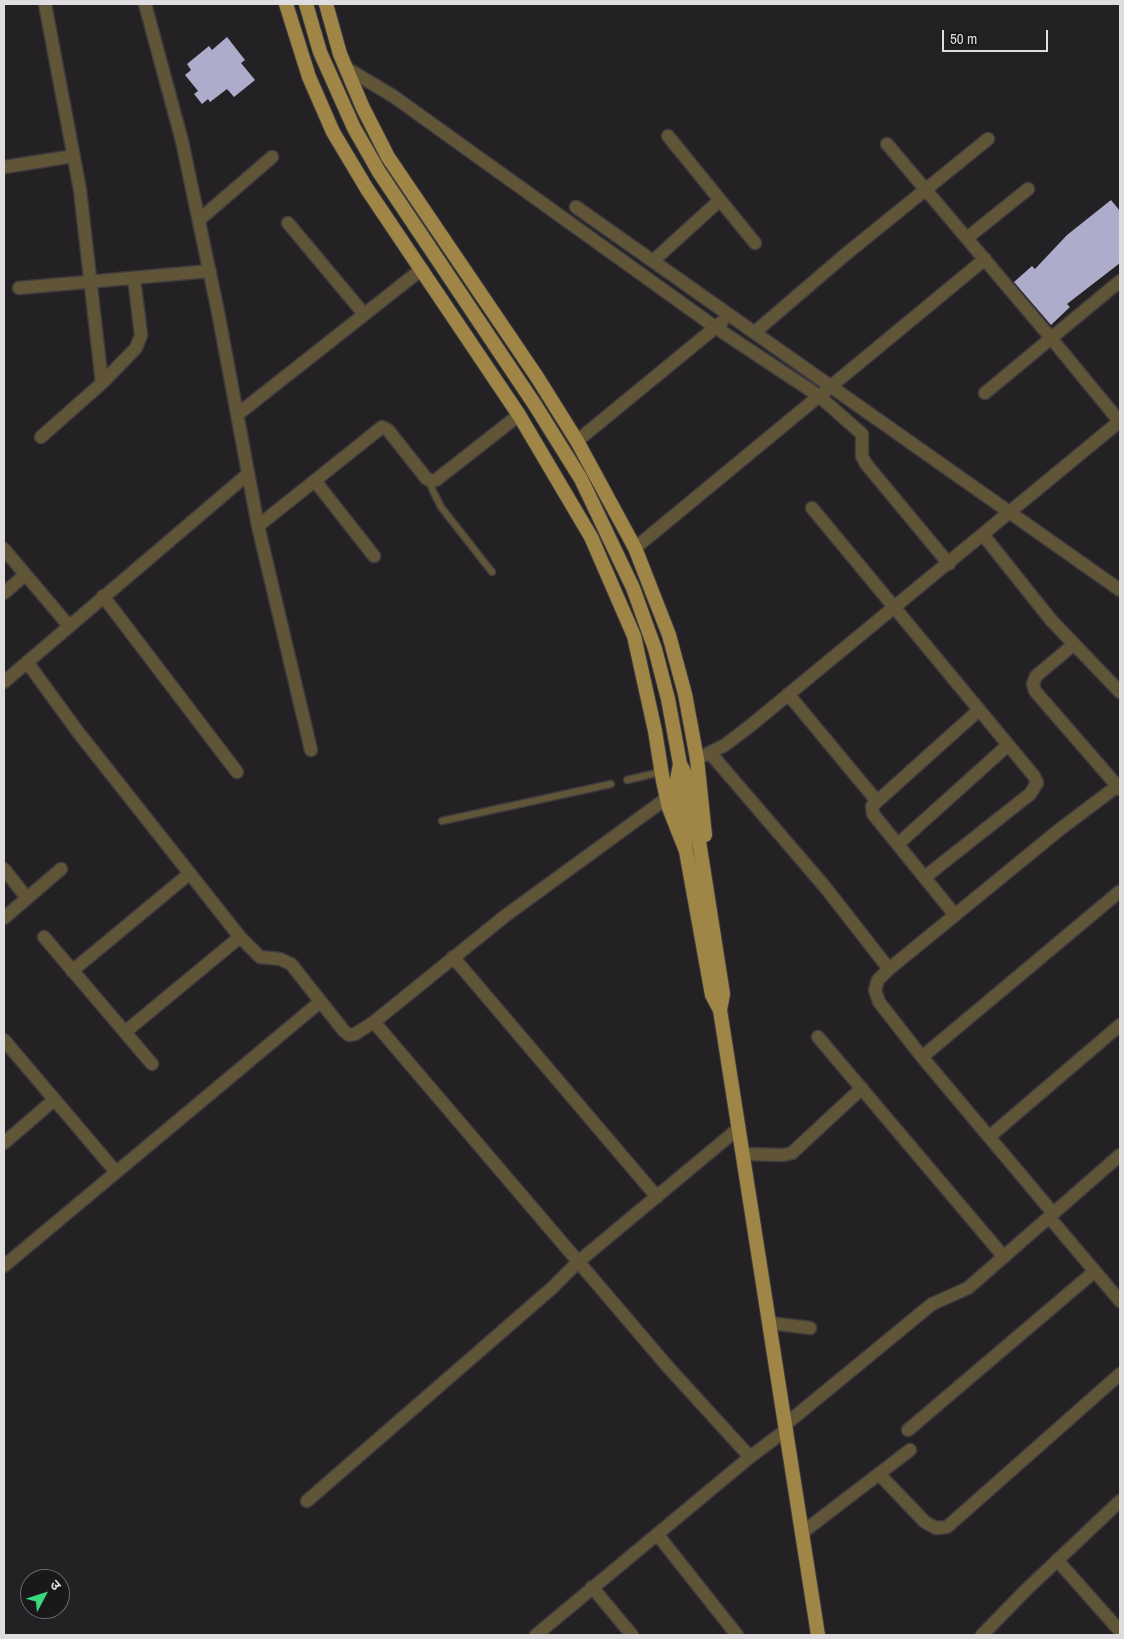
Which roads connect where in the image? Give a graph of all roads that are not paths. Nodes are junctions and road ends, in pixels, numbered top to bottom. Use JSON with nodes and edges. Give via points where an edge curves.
{"nodes":[{"id":1,"x":45,"y":4,"type":"edge"},
{"id":2,"x":145,"y":4,"type":"edge"},
{"id":3,"x":286,"y":4,"type":"edge"},
{"id":4,"x":306,"y":4,"type":"edge"},
{"id":5,"x":326,"y":4,"type":"edge"},
{"id":6,"x":346,"y":68,"type":"junction"},
{"id":7,"x":668,"y":136,"type":"dead end"},
{"id":8,"x":988,"y":139,"type":"dead end"},
{"id":9,"x":886,"y":144,"type":"dead end"},
{"id":10,"x":74,"y":156,"type":"junction"},
{"id":11,"x":272,"y":157,"type":"dead end"},
{"id":12,"x":4,"y":168,"type":"edge"},
{"id":13,"x":925,"y":188,"type":"junction"},
{"id":14,"x":1028,"y":189,"type":"dead end"},
{"id":15,"x":720,"y":200,"type":"junction"},
{"id":16,"x":576,"y":207,"type":"dead end"},
{"id":17,"x":589,"y":215,"type":"junction"},
{"id":18,"x":199,"y":220,"type":"junction"},
{"id":19,"x":288,"y":223,"type":"dead end"},
{"id":20,"x":578,"y":229,"type":"junction"},
{"id":21,"x":967,"y":238,"type":"junction"},
{"id":22,"x":755,"y":243,"type":"dead end"},
{"id":23,"x":985,"y":259,"type":"junction"},
{"id":24,"x":653,"y":261,"type":"junction"},
{"id":25,"x":422,"y":269,"type":"junction"},
{"id":26,"x":210,"y":271,"type":"junction"},
{"id":27,"x":134,"y":278,"type":"junction"},
{"id":28,"x":1120,"y":281,"type":"edge"},
{"id":29,"x":91,"y":282,"type":"junction"},
{"id":30,"x":19,"y":288,"type":"dead end"},
{"id":31,"x":364,"y":314,"type":"junction"},
{"id":32,"x":730,"y":315,"type":"junction"},
{"id":33,"x":715,"y":327,"type":"junction"},
{"id":34,"x":755,"y":332,"type":"junction"},
{"id":35,"x":1052,"y":338,"type":"junction"},
{"id":36,"x":102,"y":383,"type":"junction"},
{"id":37,"x":832,"y":386,"type":"junction"},
{"id":38,"x":984,"y":394,"type":"dead end"},
{"id":39,"x":819,"y":396,"type":"junction"},
{"id":40,"x":238,"y":414,"type":"junction"},
{"id":41,"x":519,"y":415,"type":"junction"},
{"id":42,"x":1120,"y":422,"type":"edge"},
{"id":43,"x":41,"y":437,"type":"dead end"},
{"id":44,"x":577,"y":441,"type":"junction"},
{"id":45,"x":248,"y":474,"type":"junction"},
{"id":46,"x":315,"y":481,"type":"junction"},
{"id":47,"x":431,"y":481,"type":"junction"},
{"id":48,"x":812,"y":508,"type":"dead end"},
{"id":49,"x":1008,"y":513,"type":"junction"},
{"id":50,"x":258,"y":526,"type":"junction"},
{"id":51,"x":984,"y":536,"type":"junction"},
{"id":52,"x":635,"y":548,"type":"junction"},
{"id":53,"x":4,"y":549,"type":"edge"},
{"id":54,"x":374,"y":556,"type":"dead end"},
{"id":55,"x":949,"y":564,"type":"junction"},
{"id":56,"x":492,"y":572,"type":"dead end"},
{"id":57,"x":26,"y":575,"type":"junction"},
{"id":58,"x":1118,"y":584,"type":"edge"},
{"id":59,"x":4,"y":593,"type":"edge"},
{"id":60,"x":103,"y":596,"type":"junction"},
{"id":61,"x":894,"y":609,"type":"junction"},
{"id":62,"x":68,"y":626,"type":"junction"},
{"id":63,"x":1073,"y":645,"type":"junction"},
{"id":64,"x":27,"y":662,"type":"junction"},
{"id":65,"x":4,"y":682,"type":"edge"},
{"id":66,"x":1120,"y":692,"type":"edge"},
{"id":67,"x":788,"y":694,"type":"junction"},
{"id":68,"x":978,"y":710,"type":"junction"},
{"id":69,"x":1008,"y":745,"type":"junction"},
{"id":70,"x":311,"y":750,"type":"dead end"},
{"id":71,"x":710,"y":754,"type":"junction"},
{"id":72,"x":697,"y":759,"type":"junction"},
{"id":73,"x":237,"y":772,"type":"dead end"},
{"id":74,"x":662,"y":772,"type":"junction"},
{"id":75,"x":628,"y":780,"type":"dead end"},
{"id":76,"x":610,"y":784,"type":"dead end"},
{"id":77,"x":1119,"y":786,"type":"edge"},
{"id":78,"x":667,"y":798,"type":"junction"},
{"id":79,"x":876,"y":800,"type":"junction"},
{"id":80,"x":442,"y":821,"type":"dead end"},
{"id":81,"x":898,"y":844,"type":"junction"},
{"id":82,"x":693,"y":850,"type":"junction"},
{"id":83,"x":4,"y":869,"type":"edge"},
{"id":84,"x":61,"y":869,"type":"dead end"},
{"id":85,"x":189,"y":874,"type":"junction"},
{"id":86,"x":925,"y":877,"type":"junction"},
{"id":87,"x":1118,"y":892,"type":"dead end"},
{"id":88,"x":27,"y":898,"type":"junction"},
{"id":89,"x":955,"y":915,"type":"junction"},
{"id":90,"x":4,"y":918,"type":"edge"},
{"id":91,"x":44,"y":937,"type":"dead end"},
{"id":92,"x":240,"y":937,"type":"junction"},
{"id":93,"x":453,"y":957,"type":"junction"},
{"id":94,"x":889,"y":969,"type":"junction"},
{"id":95,"x":72,"y":971,"type":"junction"},
{"id":96,"x":320,"y":1002,"type":"junction"},
{"id":97,"x":374,"y":1022,"type":"junction"},
{"id":98,"x":1120,"y":1025,"type":"edge"},
{"id":99,"x":124,"y":1032,"type":"junction"},
{"id":100,"x":818,"y":1037,"type":"dead end"},
{"id":101,"x":4,"y":1040,"type":"edge"},
{"id":102,"x":922,"y":1057,"type":"junction"},
{"id":103,"x":152,"y":1064,"type":"dead end"},
{"id":104,"x":862,"y":1088,"type":"junction"},
{"id":105,"x":54,"y":1100,"type":"junction"},
{"id":106,"x":739,"y":1128,"type":"junction"},
{"id":107,"x":989,"y":1136,"type":"junction"},
{"id":108,"x":4,"y":1143,"type":"edge"},
{"id":109,"x":743,"y":1154,"type":"junction"},
{"id":110,"x":1120,"y":1155,"type":"edge"},
{"id":111,"x":116,"y":1172,"type":"junction"},
{"id":112,"x":656,"y":1197,"type":"junction"},
{"id":113,"x":1051,"y":1215,"type":"junction"},
{"id":114,"x":1004,"y":1258,"type":"junction"},
{"id":115,"x":578,"y":1262,"type":"junction"},
{"id":116,"x":4,"y":1266,"type":"edge"},
{"id":117,"x":1095,"y":1272,"type":"junction"},
{"id":118,"x":1120,"y":1301,"type":"edge"},
{"id":119,"x":770,"y":1323,"type":"junction"},
{"id":120,"x":810,"y":1328,"type":"dead end"},
{"id":121,"x":1120,"y":1374,"type":"edge"},
{"id":122,"x":786,"y":1427,"type":"junction"},
{"id":123,"x":908,"y":1430,"type":"dead end"},
{"id":124,"x":910,"y":1450,"type":"dead end"},
{"id":125,"x":750,"y":1457,"type":"junction"},
{"id":126,"x":879,"y":1474,"type":"junction"},
{"id":127,"x":307,"y":1501,"type":"dead end"},
{"id":128,"x":1120,"y":1501,"type":"edge"},
{"id":129,"x":803,"y":1532,"type":"junction"},
{"id":130,"x":657,"y":1534,"type":"junction"},
{"id":131,"x":1057,"y":1560,"type":"junction"},
{"id":132,"x":592,"y":1587,"type":"junction"},
{"id":133,"x":1120,"y":1631,"type":"edge"},
{"id":134,"x":536,"y":1635,"type":"edge"},
{"id":135,"x":632,"y":1635,"type":"edge"},
{"id":136,"x":737,"y":1635,"type":"edge"},
{"id":137,"x":818,"y":1635,"type":"edge"},
{"id":138,"x":982,"y":1635,"type":"edge"}],
"edges":[{"from":1,"to":10,"type":"street"},
{"from":2,"to":18,"type":"street","via":[[182,141]]},
{"from":3,"to":25,"type":"main road","via":[[309,77],[333,132],[367,189]]},
{"from":4,"to":82,"type":"main road","via":[[320,52],[354,128],[379,172],[581,479],[633,588],[655,649],[668,699],[680,764],[676,780]]},
{"from":5,"to":6,"type":"main road"},
{"from":6,"to":20,"type":"street","via":[[393,96]]},
{"from":6,"to":44,"type":"main road","via":[[388,157]]},
{"from":7,"to":15,"type":"street"},
{"from":8,"to":13,"type":"street"},
{"from":9,"to":13,"type":"street"},
{"from":10,"to":12,"type":"street"},
{"from":10,"to":29,"type":"street"},
{"from":11,"to":18,"type":"street"},
{"from":13,"to":21,"type":"street"},
{"from":13,"to":34,"type":"street"},
{"from":14,"to":21,"type":"street"},
{"from":15,"to":22,"type":"street"},
{"from":15,"to":24,"type":"street"},
{"from":16,"to":17,"type":"street"},
{"from":17,"to":20,"type":"street"},
{"from":17,"to":24,"type":"street"},
{"from":18,"to":26,"type":"street"},
{"from":19,"to":31,"type":"street"},
{"from":20,"to":33,"type":"street"},
{"from":21,"to":23,"type":"street"},
{"from":23,"to":35,"type":"street"},
{"from":23,"to":37,"type":"street"},
{"from":24,"to":32,"type":"street"},
{"from":25,"to":31,"type":"street"},
{"from":25,"to":41,"type":"main road"},
{"from":26,"to":27,"type":"street"},
{"from":26,"to":40,"type":"street"},
{"from":27,"to":29,"type":"street"},
{"from":27,"to":36,"type":"street","via":[[141,334],[136,348]]},
{"from":28,"to":35,"type":"street"},
{"from":29,"to":30,"type":"street"},
{"from":29,"to":36,"type":"street"},
{"from":31,"to":40,"type":"street"},
{"from":32,"to":33,"type":"street"},
{"from":32,"to":34,"type":"street"},
{"from":33,"to":39,"type":"street"},
{"from":33,"to":44,"type":"street"},
{"from":34,"to":37,"type":"street"},
{"from":35,"to":38,"type":"street"},
{"from":35,"to":42,"type":"street"},
{"from":36,"to":43,"type":"street"},
{"from":37,"to":39,"type":"street"},
{"from":37,"to":49,"type":"street"},
{"from":39,"to":52,"type":"street"},
{"from":39,"to":55,"type":"street","via":[[862,434],[862,456],[866,464]]},
{"from":40,"to":45,"type":"street"},
{"from":41,"to":47,"type":"street"},
{"from":41,"to":74,"type":"main road","via":[[592,537],[634,636]]},
{"from":42,"to":49,"type":"street"},
{"from":44,"to":52,"type":"main road"},
{"from":45,"to":50,"type":"street"},
{"from":45,"to":60,"type":"street"},
{"from":46,"to":47,"type":"street","via":[[382,427]]},
{"from":46,"to":50,"type":"street"},
{"from":46,"to":54,"type":"street"},
{"from":47,"to":56,"type":"lane","via":[[441,508]]},
{"from":48,"to":61,"type":"street"},
{"from":49,"to":51,"type":"street"},
{"from":49,"to":58,"type":"street"},
{"from":50,"to":70,"type":"street"},
{"from":51,"to":55,"type":"street"},
{"from":51,"to":63,"type":"street"},
{"from":52,"to":72,"type":"main road","via":[[669,635],[685,694]]},
{"from":53,"to":57,"type":"street"},
{"from":55,"to":61,"type":"street"},
{"from":57,"to":59,"type":"street"},
{"from":57,"to":62,"type":"street"},
{"from":60,"to":62,"type":"street"},
{"from":60,"to":73,"type":"street"},
{"from":61,"to":67,"type":"street"},
{"from":61,"to":68,"type":"street"},
{"from":62,"to":64,"type":"street"},
{"from":63,"to":66,"type":"street"},
{"from":63,"to":77,"type":"street","via":[[1036,676],[1034,691]]},
{"from":64,"to":65,"type":"street"},
{"from":64,"to":85,"type":"street"},
{"from":67,"to":71,"type":"street"},
{"from":67,"to":79,"type":"street"},
{"from":68,"to":69,"type":"street"},
{"from":68,"to":79,"type":"street"},
{"from":69,"to":81,"type":"street"},
{"from":69,"to":86,"type":"street","via":[[1034,776],[1035,788]]},
{"from":71,"to":72,"type":"street"},
{"from":71,"to":94,"type":"street","via":[[825,887]]},
{"from":72,"to":82,"type":"main road","via":[[706,829]]},
{"from":74,"to":75,"type":"lane"},
{"from":74,"to":78,"type":"main road"},
{"from":76,"to":80,"type":"lane"},
{"from":77,"to":89,"type":"street"},
{"from":78,"to":82,"type":"main road"},
{"from":78,"to":93,"type":"street"},
{"from":79,"to":81,"type":"street","via":[[871,810]]},
{"from":81,"to":86,"type":"street"},
{"from":82,"to":106,"type":"main road","via":[[709,943],[712,995],[720,1010]]},
{"from":83,"to":88,"type":"street"},
{"from":84,"to":88,"type":"street"},
{"from":85,"to":92,"type":"street"},
{"from":85,"to":95,"type":"street"},
{"from":86,"to":89,"type":"street"},
{"from":87,"to":102,"type":"street"},
{"from":88,"to":90,"type":"street"},
{"from":89,"to":94,"type":"street"},
{"from":91,"to":95,"type":"street"},
{"from":92,"to":96,"type":"street","via":[[260,957],[291,964]]},
{"from":92,"to":99,"type":"street"},
{"from":93,"to":97,"type":"street"},
{"from":93,"to":112,"type":"street"},
{"from":94,"to":102,"type":"street","via":[[878,980],[875,990],[878,1002]]},
{"from":95,"to":99,"type":"street"},
{"from":96,"to":97,"type":"street","via":[[349,1035]]},
{"from":96,"to":111,"type":"street"},
{"from":97,"to":115,"type":"street"},
{"from":98,"to":107,"type":"street"},
{"from":99,"to":103,"type":"street"},
{"from":100,"to":104,"type":"street"},
{"from":101,"to":105,"type":"street"},
{"from":102,"to":107,"type":"street"},
{"from":104,"to":109,"type":"street","via":[[792,1153]]},
{"from":104,"to":114,"type":"street"},
{"from":105,"to":108,"type":"street"},
{"from":105,"to":111,"type":"street"},
{"from":106,"to":109,"type":"main road"},
{"from":106,"to":112,"type":"street"},
{"from":107,"to":113,"type":"street"},
{"from":109,"to":119,"type":"main road"},
{"from":110,"to":113,"type":"street"},
{"from":111,"to":116,"type":"street"},
{"from":112,"to":115,"type":"street"},
{"from":113,"to":114,"type":"street"},
{"from":113,"to":117,"type":"street"},
{"from":114,"to":122,"type":"street","via":[[963,1291],[932,1304]]},
{"from":115,"to":125,"type":"street"},
{"from":115,"to":127,"type":"street"},
{"from":117,"to":118,"type":"street"},
{"from":117,"to":123,"type":"street"},
{"from":119,"to":120,"type":"street"},
{"from":119,"to":122,"type":"main road"},
{"from":121,"to":126,"type":"street","via":[[947,1527],[936,1528],[924,1522]]},
{"from":122,"to":125,"type":"street"},
{"from":122,"to":129,"type":"main road"},
{"from":124,"to":126,"type":"street"},
{"from":125,"to":130,"type":"street"},
{"from":126,"to":129,"type":"street"},
{"from":128,"to":131,"type":"street"},
{"from":129,"to":137,"type":"main road"},
{"from":130,"to":132,"type":"street"},
{"from":130,"to":136,"type":"street"},
{"from":131,"to":133,"type":"street"},
{"from":131,"to":138,"type":"street"},
{"from":132,"to":134,"type":"street"},
{"from":132,"to":135,"type":"street"}]}
